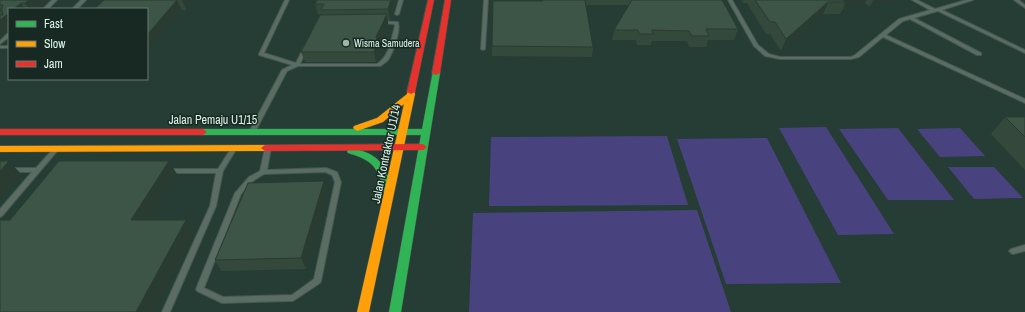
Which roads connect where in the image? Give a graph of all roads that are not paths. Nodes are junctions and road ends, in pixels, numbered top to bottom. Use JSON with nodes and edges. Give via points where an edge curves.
{"nodes":[{"id":1,"x":55,"y":0,"type":"edge"},
{"id":2,"x":84,"y":0,"type":"edge"},
{"id":3,"x":287,"y":0,"type":"edge"},
{"id":4,"x":401,"y":0,"type":"edge"},
{"id":5,"x":431,"y":0,"type":"edge"},
{"id":6,"x":448,"y":0,"type":"edge"},
{"id":7,"x":486,"y":0,"type":"edge"},
{"id":8,"x":730,"y":0,"type":"edge"},
{"id":9,"x":914,"y":0,"type":"edge"},
{"id":10,"x":972,"y":0,"type":"edge"},
{"id":11,"x":1016,"y":0,"type":"edge"},
{"id":12,"x":1025,"y":6,"type":"edge"},
{"id":13,"x":46,"y":8,"type":"edge"},
{"id":14,"x":75,"y":8,"type":"edge"},
{"id":15,"x":936,"y":10,"type":"junction"},
{"id":16,"x":397,"y":14,"type":"dead end"},
{"id":17,"x":910,"y":17,"type":"junction"},
{"id":18,"x":377,"y":22,"type":"edge"},
{"id":19,"x":883,"y":35,"type":"junction"},
{"id":20,"x":8,"y":36,"type":"edge"},
{"id":21,"x":310,"y":38,"type":"edge"},
{"id":22,"x":0,"y":43,"type":"edge"},
{"id":23,"x":483,"y":49,"type":"dead end"},
{"id":24,"x":1025,"y":52,"type":"edge"},
{"id":25,"x":979,"y":54,"type":"dead end"},
{"id":26,"x":297,"y":65,"type":"junction"},
{"id":27,"x":411,"y":94,"type":"junction"},
{"id":28,"x":1025,"y":100,"type":"edge"},
{"id":29,"x":0,"y":132,"type":"edge"},
{"id":30,"x":252,"y":132,"type":"junction"},
{"id":31,"x":329,"y":132,"type":"junction"},
{"id":32,"x":403,"y":132,"type":"junction"},
{"id":33,"x":425,"y":132,"type":"junction"},
{"id":34,"x":324,"y":147,"type":"junction"},
{"id":35,"x":400,"y":147,"type":"junction"},
{"id":36,"x":423,"y":147,"type":"junction"},
{"id":37,"x":234,"y":148,"type":"junction"},
{"id":38,"x":268,"y":148,"type":"junction"},
{"id":39,"x":0,"y":149,"type":"edge"},
{"id":40,"x":56,"y":149,"type":"junction"},
{"id":41,"x":0,"y":170,"type":"edge"},
{"id":42,"x":37,"y":170,"type":"junction"},
{"id":43,"x":159,"y":171,"type":"edge"},
{"id":44,"x":220,"y":171,"type":"junction"},
{"id":45,"x":263,"y":172,"type":"junction"},
{"id":46,"x":389,"y":197,"type":"junction"},
{"id":47,"x":0,"y":214,"type":"edge"},
{"id":48,"x":1025,"y":248,"type":"edge"},
{"id":49,"x":1013,"y":251,"type":"dead end"},
{"id":50,"x":166,"y":312,"type":"edge"},
{"id":51,"x":363,"y":312,"type":"edge"},
{"id":52,"x":394,"y":312,"type":"edge"}],
"edges":[{"from":1,"to":13,"type":"lane"},
{"from":2,"to":14,"type":"lane"},
{"from":3,"to":26,"type":"lane","via":[[261,54]]},
{"from":4,"to":16,"type":"lane"},
{"from":5,"to":27,"type":"street","name":"Jalan Kontraktor U1/14"},
{"from":6,"to":33,"type":"street"},
{"from":7,"to":23,"type":"lane"},
{"from":8,"to":19,"type":"lane","via":[[756,46],[767,55],[780,58],[851,58]]},
{"from":9,"to":15,"type":"lane"},
{"from":10,"to":15,"type":"lane"},
{"from":11,"to":12,"type":"lane"},
{"from":15,"to":17,"type":"lane"},
{"from":15,"to":24,"type":"lane"},
{"from":17,"to":19,"type":"lane","via":[[901,20]]},
{"from":17,"to":25,"type":"lane"},
{"from":18,"to":26,"type":"lane","via":[[392,22],[397,26],[385,62],[378,65]]},
{"from":19,"to":28,"type":"lane"},
{"from":20,"to":22,"type":"lane"},
{"from":21,"to":26,"type":"lane"},
{"from":26,"to":30,"type":"lane","via":[[285,70]]},
{"from":27,"to":31,"type":"street","via":[[384,118],[364,126]]},
{"from":27,"to":32,"type":"street","name":"Jalan Kontraktor U1/14"},
{"from":29,"to":30,"type":"street","name":"Jalan Pemaju U1/15"},
{"from":30,"to":31,"type":"street","name":"Jalan Pemaju U1/15"},
{"from":31,"to":32,"type":"street","name":"Jalan Pemaju U1/15"},
{"from":32,"to":33,"type":"street","name":"Jalan Pemaju U1/15"},
{"from":32,"to":35,"type":"street","name":"Jalan Kontraktor U1/14"},
{"from":33,"to":36,"type":"street"},
{"from":34,"to":35,"type":"street"},
{"from":34,"to":38,"type":"street"},
{"from":34,"to":46,"type":"street","via":[[357,152],[371,158],[381,167]]},
{"from":35,"to":36,"type":"street"},
{"from":35,"to":46,"type":"street","name":"Jalan Kontraktor U1/14"},
{"from":36,"to":52,"type":"street"},
{"from":37,"to":38,"type":"street"},
{"from":37,"to":40,"type":"street"},
{"from":37,"to":44,"type":"lane"},
{"from":38,"to":45,"type":"lane"},
{"from":39,"to":40,"type":"street"},
{"from":40,"to":42,"type":"lane"},
{"from":41,"to":42,"type":"lane"},
{"from":42,"to":47,"type":"lane"},
{"from":43,"to":44,"type":"lane"},
{"from":44,"to":50,"type":"lane","via":[[213,206]]},
{"from":45,"to":45,"type":"lane","via":[[251,179],[238,193],[200,289],[222,300],[293,298],[316,280],[338,182],[335,174],[326,170]]},
{"from":46,"to":51,"type":"street","name":"Jalan Kontraktor U1/14"},
{"from":48,"to":49,"type":"lane"}]}
